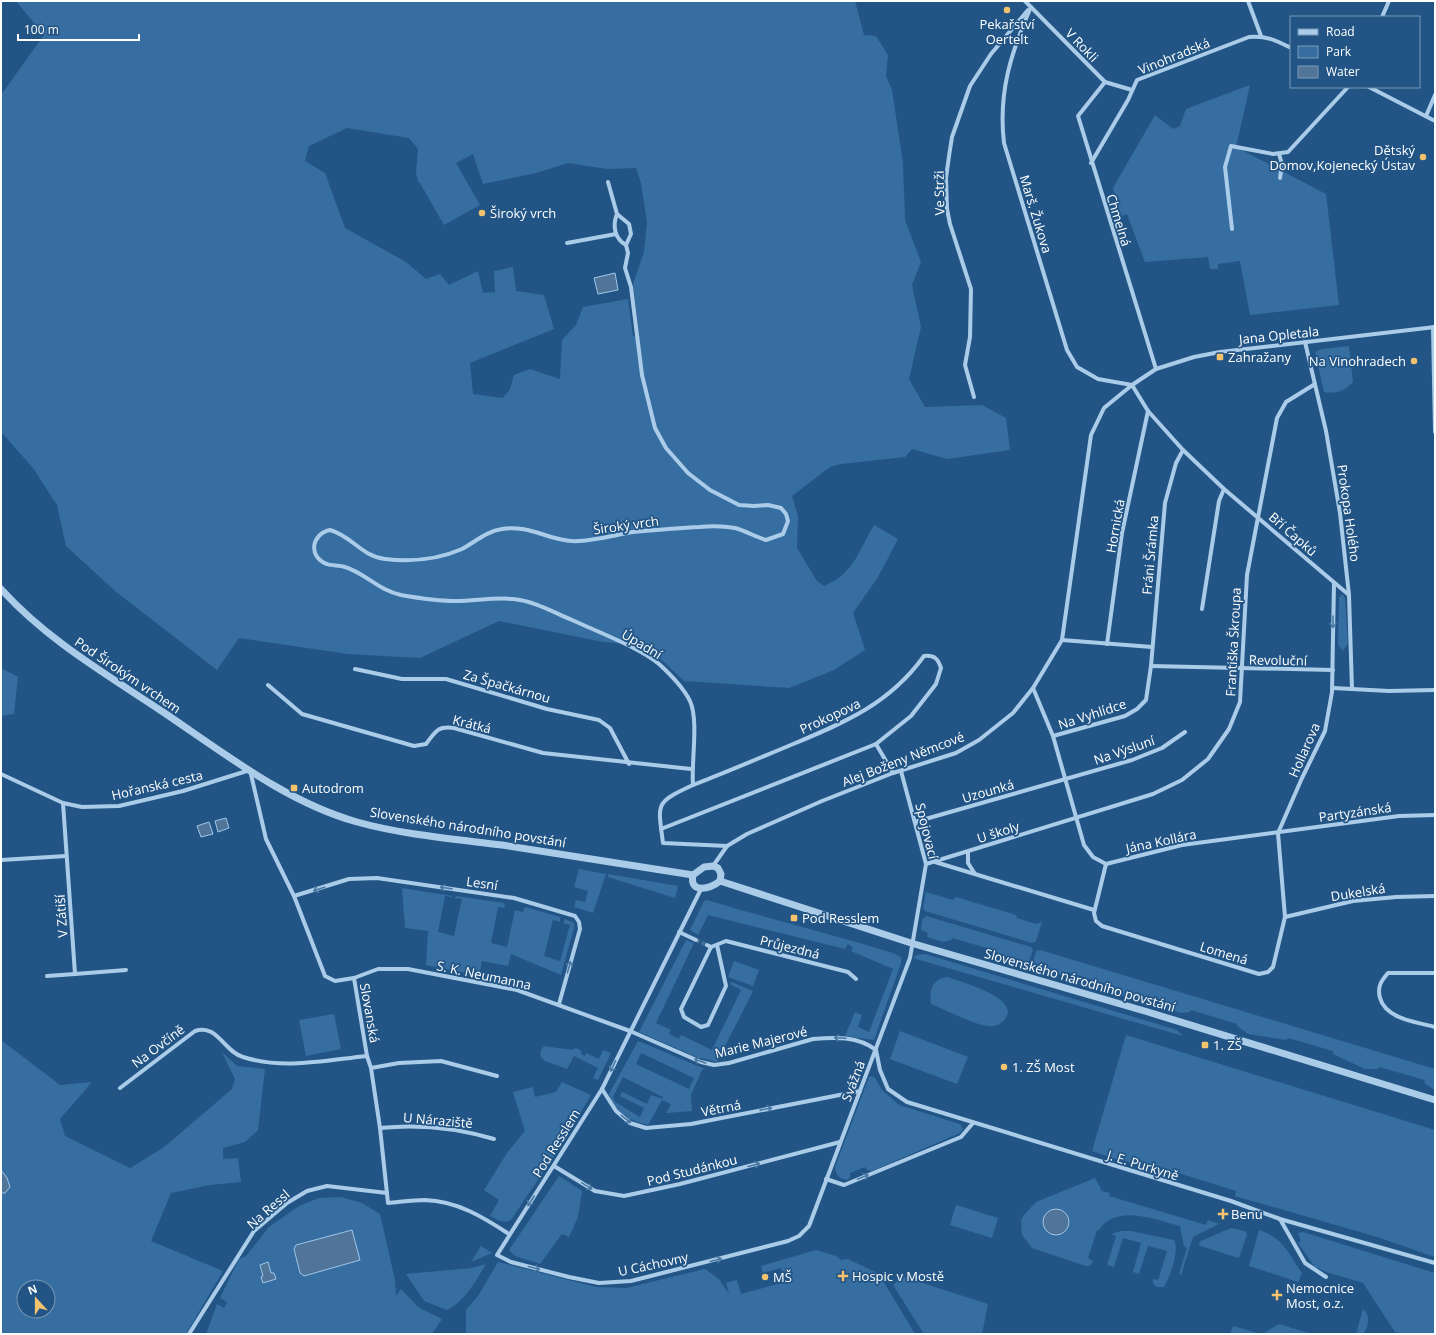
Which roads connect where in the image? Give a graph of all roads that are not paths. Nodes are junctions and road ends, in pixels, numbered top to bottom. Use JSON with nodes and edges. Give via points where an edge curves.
{"nodes":[{"id":1,"x":1025,"y":1,"type":"edge"},
{"id":2,"x":1248,"y":1,"type":"edge"},
{"id":3,"x":1389,"y":1,"type":"edge"},
{"id":4,"x":1031,"y":7,"type":"junction"},
{"id":5,"x":1382,"y":16,"type":"edge"},
{"id":6,"x":1262,"y":36,"type":"junction"},
{"id":7,"x":1290,"y":48,"type":"edge"},
{"id":8,"x":1105,"y":82,"type":"junction"},
{"id":9,"x":1347,"y":88,"type":"edge"},
{"id":10,"x":1371,"y":88,"type":"edge"},
{"id":11,"x":1132,"y":90,"type":"junction"},
{"id":12,"x":1435,"y":95,"type":"edge"},
{"id":13,"x":1426,"y":116,"type":"junction"},
{"id":14,"x":1435,"y":120,"type":"edge"},
{"id":15,"x":1279,"y":154,"type":"junction"},
{"id":16,"x":1091,"y":163,"type":"junction"},
{"id":17,"x":1280,"y":178,"type":"dead end"},
{"id":18,"x":608,"y":182,"type":"dead end"},
{"id":19,"x":617,"y":214,"type":"junction"},
{"id":20,"x":1232,"y":229,"type":"dead end"},
{"id":21,"x":616,"y":234,"type":"junction"},
{"id":22,"x":567,"y":243,"type":"dead end"},
{"id":23,"x":626,"y":245,"type":"junction"},
{"id":24,"x":1434,"y":327,"type":"edge"},
{"id":25,"x":1306,"y":342,"type":"junction"},
{"id":26,"x":1156,"y":369,"type":"junction"},
{"id":27,"x":1132,"y":384,"type":"junction"},
{"id":28,"x":1315,"y":384,"type":"junction"},
{"id":29,"x":974,"y":398,"type":"dead end"},
{"id":30,"x":1148,"y":411,"type":"junction"},
{"id":31,"x":1435,"y":432,"type":"edge"},
{"id":32,"x":1183,"y":450,"type":"junction"},
{"id":33,"x":1224,"y":489,"type":"junction"},
{"id":34,"x":1258,"y":516,"type":"junction"},
{"id":35,"x":1334,"y":583,"type":"junction"},
{"id":36,"x":1,"y":589,"type":"edge"},
{"id":37,"x":1349,"y":595,"type":"junction"},
{"id":38,"x":492,"y":598,"type":"joint"},
{"id":39,"x":1202,"y":609,"type":"dead end"},
{"id":40,"x":1062,"y":640,"type":"junction"},
{"id":41,"x":1107,"y":644,"type":"junction"},
{"id":42,"x":1152,"y":647,"type":"junction"},
{"id":43,"x":1151,"y":666,"type":"junction"},
{"id":44,"x":355,"y":669,"type":"dead end"},
{"id":45,"x":1240,"y":669,"type":"junction"},
{"id":46,"x":1333,"y":670,"type":"junction"},
{"id":47,"x":268,"y":685,"type":"dead end"},
{"id":48,"x":1033,"y":688,"type":"junction"},
{"id":49,"x":1332,"y":688,"type":"junction"},
{"id":50,"x":1352,"y":689,"type":"junction"},
{"id":51,"x":1435,"y":690,"type":"edge"},
{"id":52,"x":1185,"y":732,"type":"dead end"},
{"id":53,"x":1053,"y":736,"type":"junction"},
{"id":54,"x":876,"y":744,"type":"junction"},
{"id":55,"x":629,"y":764,"type":"junction"},
{"id":56,"x":692,"y":769,"type":"junction"},
{"id":57,"x":250,"y":770,"type":"junction"},
{"id":58,"x":901,"y":771,"type":"junction"},
{"id":59,"x":893,"y":773,"type":"junction"},
{"id":60,"x":1,"y":774,"type":"edge"},
{"id":61,"x":1066,"y":779,"type":"junction"},
{"id":62,"x":693,"y":786,"type":"junction"},
{"id":63,"x":63,"y":803,"type":"junction"},
{"id":64,"x":1435,"y":815,"type":"edge"},
{"id":65,"x":1077,"y":819,"type":"junction"},
{"id":66,"x":915,"y":822,"type":"junction"},
{"id":67,"x":661,"y":829,"type":"junction"},
{"id":68,"x":1278,"y":833,"type":"junction"},
{"id":69,"x":727,"y":846,"type":"junction"},
{"id":70,"x":968,"y":852,"type":"junction"},
{"id":71,"x":66,"y":856,"type":"junction"},
{"id":72,"x":1,"y":860,"type":"edge"},
{"id":73,"x":934,"y":862,"type":"junction"},
{"id":74,"x":926,"y":864,"type":"junction"},
{"id":75,"x":1106,"y":864,"type":"junction"},
{"id":76,"x":713,"y":866,"type":"junction"},
{"id":77,"x":976,"y":874,"type":"junction"},
{"id":78,"x":693,"y":875,"type":"junction"},
{"id":79,"x":720,"y":881,"type":"junction"},
{"id":80,"x":701,"y":889,"type":"junction"},
{"id":81,"x":294,"y":896,"type":"junction"},
{"id":82,"x":1435,"y":896,"type":"edge"},
{"id":83,"x":1094,"y":910,"type":"junction"},
{"id":84,"x":1285,"y":917,"type":"junction"},
{"id":85,"x":679,"y":932,"type":"junction"},
{"id":86,"x":696,"y":940,"type":"tunnel mouth"},
{"id":87,"x":911,"y":943,"type":"junction"},
{"id":88,"x":707,"y":945,"type":"tunnel mouth"},
{"id":89,"x":717,"y":945,"type":"junction"},
{"id":90,"x":711,"y":947,"type":"junction"},
{"id":91,"x":126,"y":970,"type":"dead end"},
{"id":92,"x":1435,"y":973,"type":"edge"},
{"id":93,"x":75,"y":974,"type":"junction"},
{"id":94,"x":47,"y":976,"type":"dead end"},
{"id":95,"x":354,"y":978,"type":"junction"},
{"id":96,"x":856,"y":979,"type":"dead end"},
{"id":97,"x":559,"y":1004,"type":"junction"},
{"id":98,"x":1435,"y":1027,"type":"edge"},
{"id":99,"x":630,"y":1031,"type":"junction"},
{"id":100,"x":876,"y":1050,"type":"junction"},
{"id":101,"x":367,"y":1056,"type":"junction"},
{"id":102,"x":371,"y":1068,"type":"junction"},
{"id":103,"x":497,"y":1076,"type":"dead end"},
{"id":104,"x":120,"y":1088,"type":"dead end"},
{"id":105,"x":602,"y":1089,"type":"junction"},
{"id":106,"x":860,"y":1091,"type":"junction"},
{"id":107,"x":1435,"y":1100,"type":"edge"},
{"id":108,"x":973,"y":1123,"type":"junction"},
{"id":109,"x":380,"y":1128,"type":"junction"},
{"id":110,"x":494,"y":1139,"type":"dead end"},
{"id":111,"x":840,"y":1142,"type":"junction"},
{"id":112,"x":554,"y":1166,"type":"junction"},
{"id":113,"x":826,"y":1179,"type":"junction"},
{"id":114,"x":387,"y":1193,"type":"junction"},
{"id":115,"x":1280,"y":1219,"type":"junction"},
{"id":116,"x":809,"y":1226,"type":"joint"},
{"id":117,"x":509,"y":1234,"type":"junction"},
{"id":118,"x":498,"y":1255,"type":"joint"},
{"id":119,"x":1435,"y":1263,"type":"edge"},
{"id":120,"x":1326,"y":1277,"type":"dead end"},
{"id":121,"x":189,"y":1334,"type":"edge"}],
"edges":[{"from":1,"to":4,"type":"street","name":"V Rokli"},
{"from":2,"to":6,"type":"street"},
{"from":3,"to":5,"type":"street"},
{"from":4,"to":8,"type":"street","name":"V Rokli"},
{"from":4,"to":27,"type":"street","name":"Marš. Žukova","via":[[1015,43],[1008,70],[1002,107],[1004,143],[1067,350],[1077,367],[1098,379]]},
{"from":4,"to":29,"type":"street","name":"Ve Strži","via":[[991,54],[970,86],[952,137],[949,156],[946,178],[947,209],[972,289],[966,365]]},
{"from":6,"to":7,"type":"street"},
{"from":6,"to":11,"type":"street","name":"Vinohradská","via":[[1250,37],[1137,80]]},
{"from":8,"to":11,"type":"street","name":"V Rokli"},
{"from":8,"to":16,"type":"street","name":"Chmelná","via":[[1078,116]]},
{"from":9,"to":15,"type":"street","via":[[1288,152]]},
{"from":10,"to":13,"type":"street"},
{"from":11,"to":16,"type":"street","name":"Vinohradská"},
{"from":12,"to":13,"type":"street"},
{"from":13,"to":14,"type":"street"},
{"from":15,"to":17,"type":"street","via":[[1282,164]]},
{"from":15,"to":20,"type":"street","via":[[1231,146],[1225,167]]},
{"from":16,"to":26,"type":"street","name":"Chmelná"},
{"from":18,"to":19,"type":"street","name":"Široký vrch"},
{"from":19,"to":21,"type":"street","name":"Široký vrch","via":[[614,222]]},
{"from":19,"to":23,"type":"street","name":"Široký vrch","via":[[629,224],[631,234]]},
{"from":21,"to":22,"type":"street"},
{"from":21,"to":23,"type":"street"},
{"from":23,"to":38,"type":"street","name":"Široký vrch","via":[[628,253],[624,268],[631,287],[642,375],[655,428],[666,448],[688,473],[731,502],[739,505],[768,505],[781,508],[788,521],[786,530],[775,538],[766,540],[734,528],[711,526],[632,532],[566,541],[531,530],[504,528],[487,534],[462,549],[438,558],[418,561],[384,559],[367,554],[358,549],[347,537],[330,530],[322,532],[314,541],[315,551],[320,560],[356,571],[376,586],[400,594],[455,601]]},
{"from":24,"to":25,"type":"street","name":"Jana Opletala"},
{"from":24,"to":31,"type":"street"},
{"from":25,"to":26,"type":"street","name":"Jana Opletala","via":[[1220,352]]},
{"from":25,"to":28,"type":"street","name":"Prokopa Holého"},
{"from":26,"to":27,"type":"street","name":"Jana Opletala"},
{"from":27,"to":30,"type":"street","name":"Bří Čapků"},
{"from":27,"to":40,"type":"street","name":"Alej Boženy Němcové","via":[[1104,408],[1091,434]]},
{"from":28,"to":34,"type":"street","name":"Františka Škroupa","via":[[1286,402],[1277,418]]},
{"from":28,"to":37,"type":"street","name":"Prokopa Holého","via":[[1326,430],[1340,513]]},
{"from":30,"to":32,"type":"street","name":"Bří Čapků"},
{"from":30,"to":41,"type":"street","name":"Hornická","via":[[1122,533]]},
{"from":32,"to":33,"type":"street","name":"Bří Čapků"},
{"from":32,"to":42,"type":"street","name":"Fráni Šrámka","via":[[1176,463],[1164,503]]},
{"from":33,"to":34,"type":"street","name":"Bří Čapků"},
{"from":33,"to":39,"type":"street","via":[[1219,501]]},
{"from":34,"to":35,"type":"street","name":"Bří Čapků"},
{"from":34,"to":45,"type":"street","name":"Františka Škroupa","via":[[1247,575]]},
{"from":35,"to":37,"type":"street","name":"Bří Čapků"},
{"from":35,"to":46,"type":"street","one_way":true},
{"from":36,"to":57,"type":"street","name":"Pod Širokým vrchem","via":[[22,613],[57,642]]},
{"from":37,"to":50,"type":"street","name":"Prokopa Holého"},
{"from":38,"to":56,"type":"street","name":"Úpadní","via":[[528,601],[617,640],[657,663],[675,680],[690,702],[694,717]]},
{"from":40,"to":41,"type":"street"},
{"from":40,"to":48,"type":"street","name":"Alej Boženy Němcové"},
{"from":41,"to":42,"type":"street"},
{"from":42,"to":43,"type":"street","name":"Fráni Šrámka"},
{"from":43,"to":45,"type":"street","name":"Revoluční"},
{"from":43,"to":53,"type":"street","name":"Na Vyhlídce","via":[[1146,700],[1137,709],[1124,716]]},
{"from":44,"to":55,"type":"street","name":"Za Špačkárnou","via":[[402,679],[446,679],[547,709],[599,720],[610,728]]},
{"from":45,"to":46,"type":"street","name":"Revoluční"},
{"from":45,"to":65,"type":"street","name":"Františka Škroupa","via":[[1240,702],[1229,729],[1208,759],[1182,780],[1153,794]]},
{"from":46,"to":49,"type":"street","name":"Hollarova"},
{"from":47,"to":55,"type":"street","name":"Krátká","via":[[302,714],[414,746],[426,744],[436,731],[443,727],[543,753]]},
{"from":48,"to":53,"type":"street"},
{"from":48,"to":58,"type":"street","name":"Alej Boženy Němcové","via":[[1013,713],[980,740],[956,752]]},
{"from":49,"to":50,"type":"street"},
{"from":49,"to":68,"type":"street","name":"Hollarova","via":[[1326,731]]},
{"from":50,"to":51,"type":"street","via":[[1389,692]]},
{"from":52,"to":61,"type":"street","name":"Na Výsluní","via":[[1162,748],[1132,760]]},
{"from":53,"to":61,"type":"street"},
{"from":54,"to":59,"type":"street"},
{"from":54,"to":62,"type":"street","name":"Prokopova","via":[[911,716],[936,684],[942,668],[938,660],[931,655],[924,656],[912,673],[874,706],[845,723]]},
{"from":54,"to":67,"type":"street","name":"Prokopova"},
{"from":55,"to":56,"type":"street","name":"Krátká"},
{"from":56,"to":62,"type":"street","name":"Úpadní"},
{"from":57,"to":63,"type":"street","name":"Hořanská cesta","via":[[183,791],[119,806],[82,807]]},
{"from":57,"to":78,"type":"street","name":"Slovenského národního povstání","via":[[301,800],[359,822],[425,835]]},
{"from":57,"to":81,"type":"street","name":"Slovanská","via":[[266,839]]},
{"from":58,"to":59,"type":"street","name":"Alej Boženy Němcové"},
{"from":58,"to":66,"type":"street","name":"Spojovací"},
{"from":59,"to":69,"type":"street","name":"Alej Boženy Němcové","via":[[754,831]]},
{"from":60,"to":63,"type":"street","name":"Hořanská cesta"},
{"from":61,"to":65,"type":"street"},
{"from":61,"to":66,"type":"street","name":"Uzounká"},
{"from":62,"to":67,"type":"street","name":"Prokopova","via":[[670,796],[661,804]]},
{"from":63,"to":71,"type":"street","name":"V Zátiší"},
{"from":64,"to":68,"type":"street","name":"Partyzánská","via":[[1399,816]]},
{"from":65,"to":70,"type":"street","name":"U školy"},
{"from":65,"to":75,"type":"street","via":[[1084,845],[1093,857]]},
{"from":66,"to":74,"type":"street","name":"Spojovací"},
{"from":67,"to":69,"type":"street","name":"Prokopova","via":[[663,843]]},
{"from":68,"to":75,"type":"street","name":"Jána Kollára","via":[[1182,845]]},
{"from":68,"to":84,"type":"street","name":"Lomená"},
{"from":69,"to":76,"type":"street","name":"Alej Boženy Němcové"},
{"from":70,"to":73,"type":"street","name":"U školy"},
{"from":70,"to":77,"type":"street","via":[[968,863]]},
{"from":71,"to":72,"type":"street"},
{"from":71,"to":93,"type":"street","name":"V Zátiší"},
{"from":73,"to":74,"type":"street","name":"U školy"},
{"from":73,"to":77,"type":"street"},
{"from":74,"to":87,"type":"street","name":"Spojovací"},
{"from":75,"to":83,"type":"street"},
{"from":76,"to":78,"type":"street","via":[[704,867]]},
{"from":76,"to":79,"type":"street","via":[[718,868],[721,874]]},
{"from":77,"to":83,"type":"street"},
{"from":78,"to":80,"type":"street","via":[[694,886]]},
{"from":79,"to":80,"type":"street"},
{"from":79,"to":87,"type":"street","name":"Slovenského národního povstání"},
{"from":80,"to":85,"type":"street","name":"Pod Resslem"},
{"from":81,"to":95,"type":"street","name":"Slovanská","via":[[325,976],[335,981]]},
{"from":97,"to":81,"type":"street","name":"Lesní","one_way":true,"via":[[580,930],[575,916],[514,898],[377,878],[349,879]]},
{"from":82,"to":84,"type":"street","name":"Dukelská","via":[[1353,901]]},
{"from":83,"to":84,"type":"street","name":"Lomená","via":[[1096,921],[1102,926],[1259,974],[1268,972],[1273,967]]},
{"from":85,"to":86,"type":"street"},
{"from":85,"to":99,"type":"street","name":"Pod Resslem"},
{"from":87,"to":100,"type":"street","name":"Svážná","via":[[910,958]]},
{"from":87,"to":107,"type":"street","name":"Slovenského národního povstání"},
{"from":88,"to":90,"type":"street"},
{"from":89,"to":90,"type":"street","name":"Průjezdná"},
{"from":89,"to":90,"type":"street","via":[[726,986],[708,1025],[701,1026],[684,1017],[681,1009]]},
{"from":89,"to":96,"type":"street","name":"Průjezdná","via":[[726,941],[848,972]]},
{"from":91,"to":93,"type":"street"},
{"from":92,"to":98,"type":"street","via":[[1388,974],[1381,981],[1378,992],[1382,1006],[1394,1015]]},
{"from":93,"to":94,"type":"street"},
{"from":95,"to":97,"type":"street","name":"S. K. Neumanna","via":[[378,969],[408,969],[517,990]]},
{"from":95,"to":101,"type":"street","name":"Slovanská"},
{"from":97,"to":99,"type":"street","name":"S. K. Neumanna"},
{"from":100,"to":99,"type":"street","name":"Marie Majerové","one_way":true,"via":[[866,1042],[848,1038],[828,1038],[714,1065],[701,1062]]},
{"from":99,"to":105,"type":"street","name":"Pod Resslem","one_way":true},
{"from":100,"to":106,"type":"street","name":"Svážná"},
{"from":100,"to":108,"type":"street","name":"J. E. Purkyně","via":[[880,1070],[888,1089],[907,1102]]},
{"from":101,"to":102,"type":"street","name":"Slovanská"},
{"from":101,"to":104,"type":"street","name":"Na Ovčíně","via":[[283,1064],[242,1057],[212,1032],[203,1028],[195,1031]]},
{"from":102,"to":103,"type":"street","via":[[399,1063],[440,1061]]},
{"from":102,"to":109,"type":"street","name":"Slovanská"},
{"from":105,"to":106,"type":"street","name":"Větrná","one_way":true,"via":[[616,1111],[630,1123],[646,1128],[691,1124]]},
{"from":105,"to":112,"type":"street","name":"Pod Resslem"},
{"from":106,"to":111,"type":"street","name":"Svážná"},
{"from":113,"to":108,"type":"street","one_way":true,"via":[[844,1185],[961,1137]]},
{"from":108,"to":115,"type":"street","name":"J. E. Purkyně","via":[[1231,1201]]},
{"from":109,"to":110,"type":"street","name":"U Náraziště","via":[[410,1125],[474,1133]]},
{"from":109,"to":114,"type":"street","name":"Slovanská"},
{"from":112,"to":111,"type":"street","name":"Pod Studánkou","one_way":true,"via":[[595,1191],[624,1196]]},
{"from":111,"to":113,"type":"street","name":"Svážná"},
{"from":112,"to":117,"type":"street","name":"Pod Resslem","one_way":true},
{"from":113,"to":116,"type":"street","name":"Svážná"},
{"from":114,"to":117,"type":"street","name":"Slovanská","via":[[388,1203],[425,1200],[455,1204]]},
{"from":114,"to":121,"type":"street","name":"Na Ressl","via":[[327,1186],[307,1191],[287,1203],[254,1231]]},
{"from":115,"to":119,"type":"street","name":"J. E. Purkyně"},
{"from":115,"to":120,"type":"street","via":[[1305,1263]]},
{"from":118,"to":116,"type":"street","name":"U Cáchovny","one_way":true,"via":[[511,1262],[569,1277],[600,1283],[631,1281],[788,1241],[799,1236]]},
{"from":117,"to":118,"type":"street","name":"Pod Resslem"}]}
